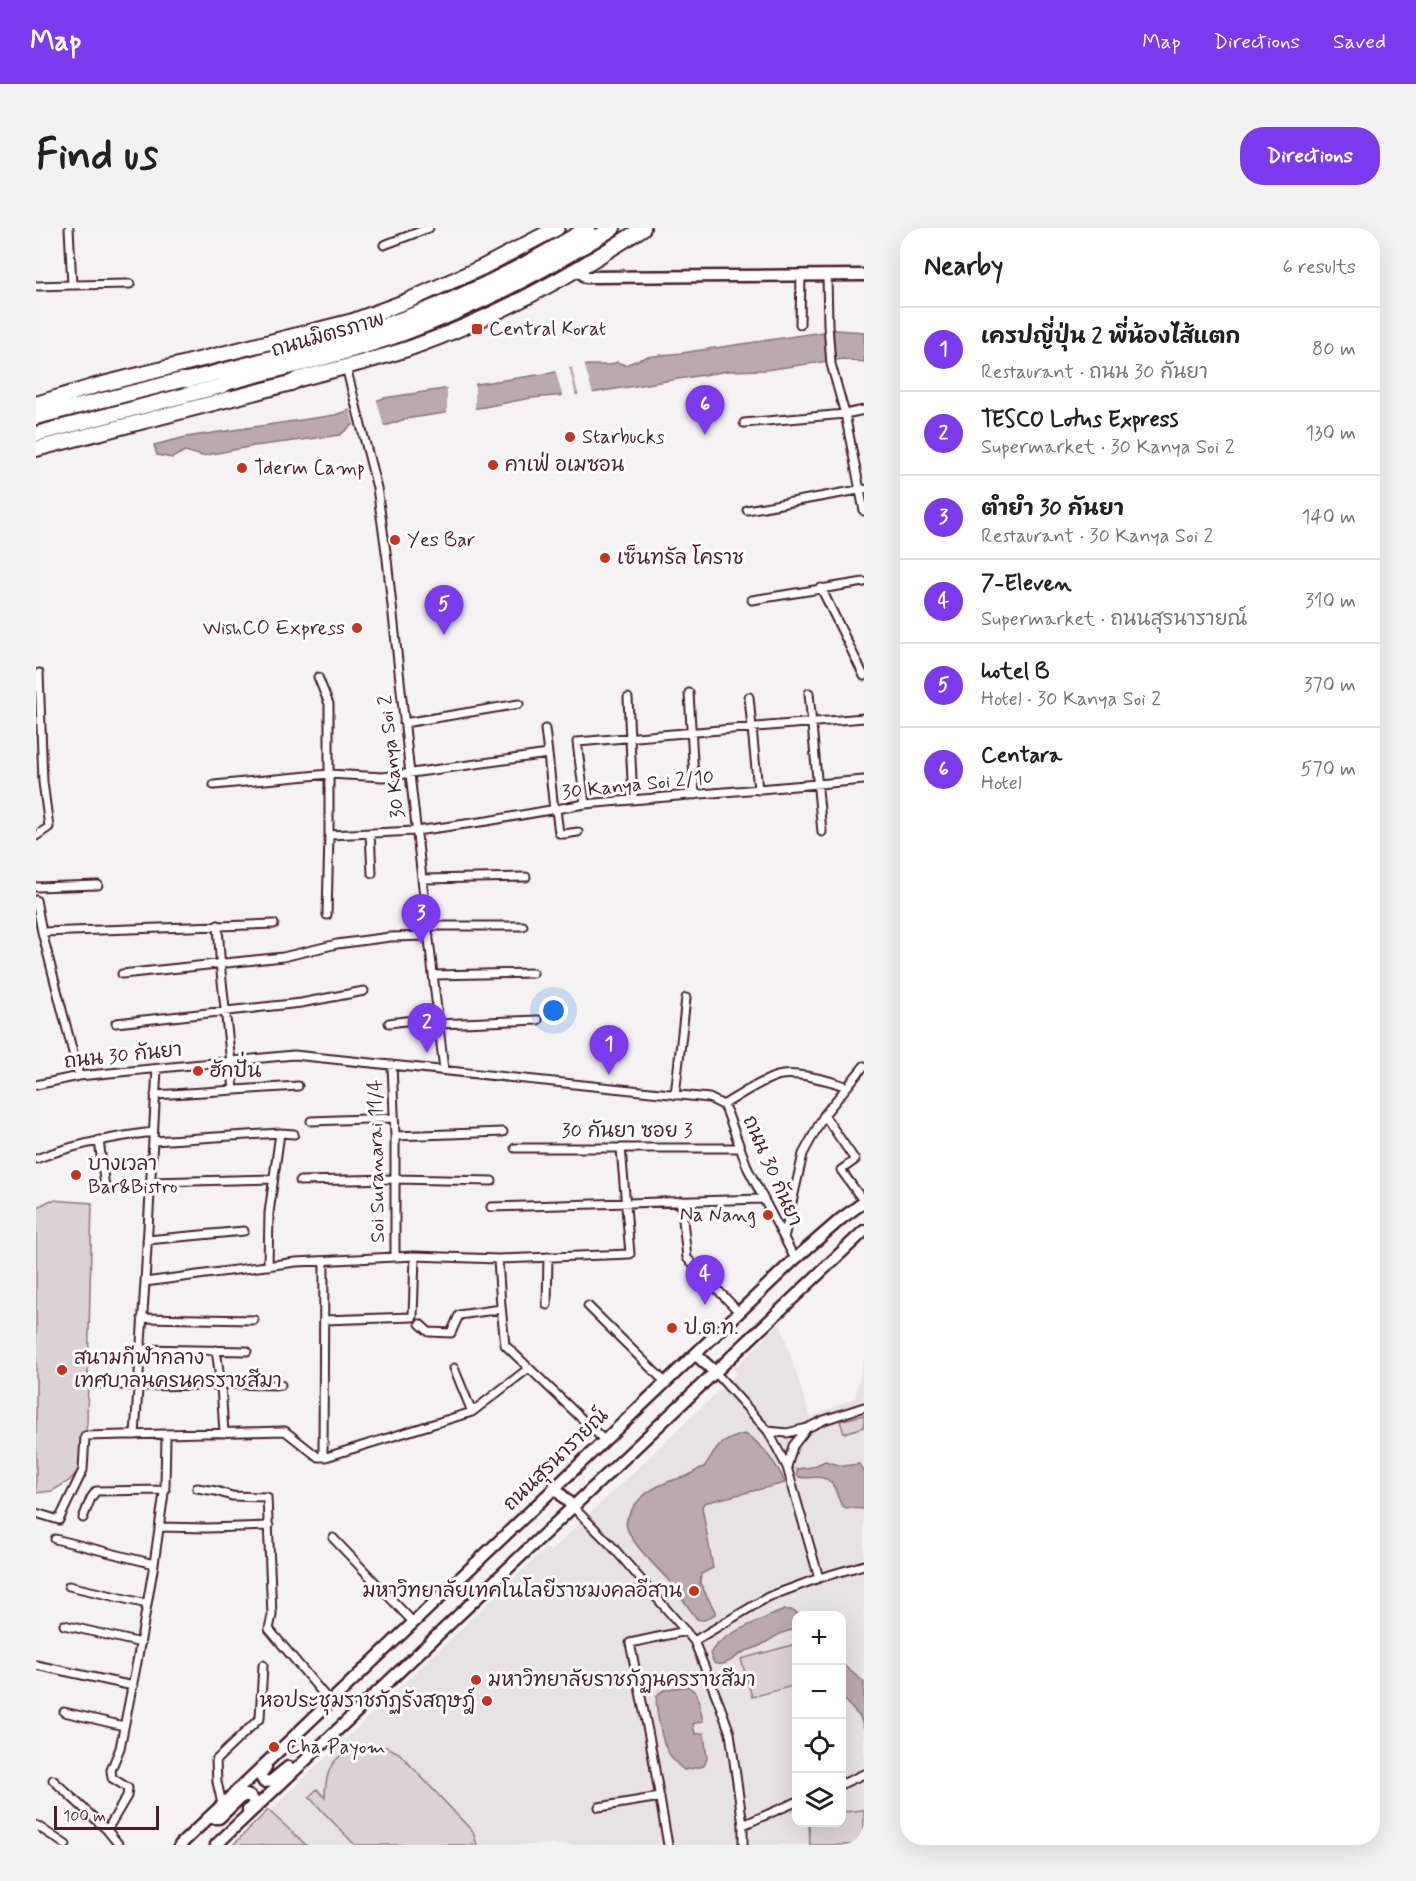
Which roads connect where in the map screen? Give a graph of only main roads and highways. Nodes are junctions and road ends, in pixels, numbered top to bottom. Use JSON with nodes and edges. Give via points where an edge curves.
{"nodes":[{"id":1,"x":557,"y":228,"type":"edge"},
{"id":2,"x":588,"y":228,"type":"edge"},
{"id":3,"x":613,"y":228,"type":"edge"},
{"id":4,"x":643,"y":228,"type":"edge"},
{"id":5,"x":579,"y":270,"type":"junction"},
{"id":6,"x":864,"y":275,"type":"edge"},
{"id":7,"x":295,"y":337,"type":"junction"},
{"id":8,"x":299,"y":379,"type":"junction"},
{"id":9,"x":182,"y":380,"type":"junction"},
{"id":10,"x":221,"y":386,"type":"junction"},
{"id":11,"x":36,"y":404,"type":"edge"},
{"id":12,"x":36,"y":417,"type":"edge"},
{"id":13,"x":36,"y":434,"type":"edge"},
{"id":14,"x":36,"y":448,"type":"edge"},
{"id":15,"x":864,"y":1202,"type":"edge"},
{"id":16,"x":864,"y":1231,"type":"edge"},
{"id":17,"x":695,"y":1354,"type":"junction"},
{"id":18,"x":715,"y":1372,"type":"junction"},
{"id":19,"x":554,"y":1487,"type":"junction"},
{"id":20,"x":573,"y":1507,"type":"junction"},
{"id":21,"x":279,"y":1751,"type":"junction"},
{"id":22,"x":307,"y":1759,"type":"junction"},
{"id":23,"x":208,"y":1818,"type":"junction"},
{"id":24,"x":231,"y":1830,"type":"junction"},
{"id":25,"x":180,"y":1845,"type":"edge"},
{"id":26,"x":216,"y":1845,"type":"edge"}],
"edges":[{"from":1,"to":7,"type":"highway","via":[[407,301]]},
{"from":2,"to":9,"type":"highway","name":"ถนนมิตรภาพ","via":[[507,275],[402,319],[338,340]]},
{"from":3,"to":10,"type":"highway","name":"ถนนมิตรภาพ","via":[[513,286],[452,314],[400,334]]},
{"from":4,"to":5,"type":"highway"},
{"from":5,"to":6,"type":"main road","via":[[586,277]]},
{"from":5,"to":8,"type":"highway","via":[[447,333],[385,356]]},
{"from":7,"to":9,"type":"highway","via":[[291,342],[187,374]]},
{"from":7,"to":11,"type":"highway"},
{"from":8,"to":10,"type":"highway"},
{"from":8,"to":14,"type":"highway"},
{"from":9,"to":12,"type":"highway","name":"ถนนมิตรภาพ"},
{"from":10,"to":13,"type":"highway","name":"ถนนมิตรภาพ"},
{"from":15,"to":17,"type":"main road","name":"ถนนสุรนารายณ์","via":[[795,1258]]},
{"from":16,"to":18,"type":"main road","name":"ถนนสุรนารายณ์"},
{"from":17,"to":18,"type":"main road"},
{"from":17,"to":19,"type":"main road","name":"ถนนสุรนารายณ์"},
{"from":18,"to":20,"type":"main road","name":"ถนนสุรนารายณ์"},
{"from":19,"to":20,"type":"main road"},
{"from":19,"to":21,"type":"main road","name":"ถนนสุรนารายณ์"},
{"from":20,"to":22,"type":"main road","name":"ถนนสุรนารายณ์"},
{"from":21,"to":22,"type":"main road","name":"ถนนสุรนารายณ์","via":[[260,1775],[264,1782],[271,1781],[294,1762]]},
{"from":21,"to":23,"type":"main road","name":"ถนนสุรนารายณ์"},
{"from":22,"to":24,"type":"main road","name":"ถนนสุรนารายณ์"},
{"from":23,"to":24,"type":"main road","name":"ถนนสุรนารายณ์","via":[[219,1818],[240,1798],[251,1797],[255,1803]]},
{"from":23,"to":25,"type":"main road","name":"ถนนสุรนารายณ์"},
{"from":24,"to":26,"type":"main road","name":"ถนนสุรนารายณ์"}]}
